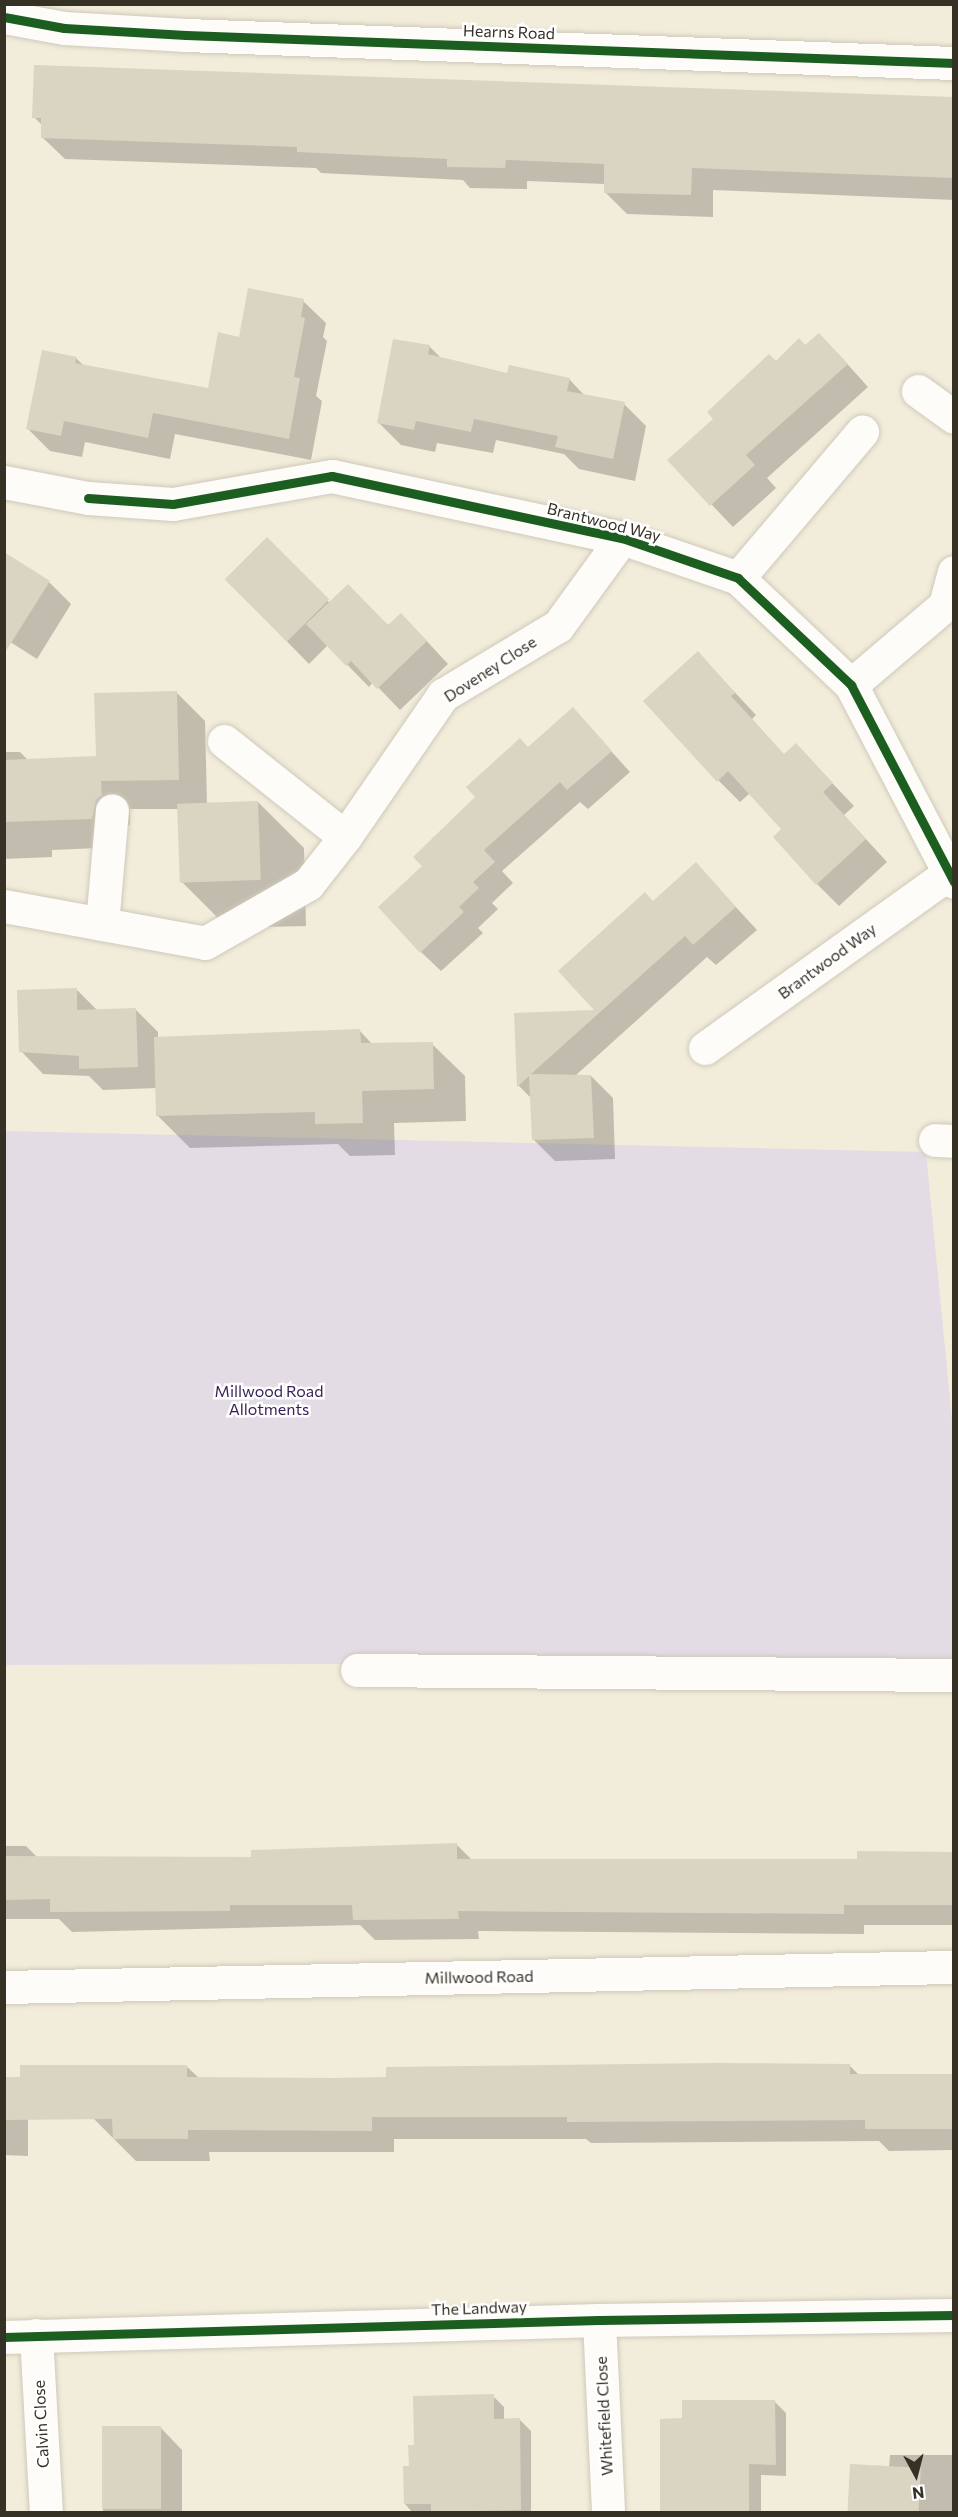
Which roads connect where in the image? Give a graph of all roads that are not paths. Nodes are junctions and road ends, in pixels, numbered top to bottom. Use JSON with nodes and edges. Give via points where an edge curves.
{"nodes":[{"id":1,"x":4,"y":17,"type":"edge"},
{"id":2,"x":954,"y":63,"type":"edge"},
{"id":3,"x":918,"y":391,"type":"dead end"},
{"id":4,"x":954,"y":417,"type":"edge"},
{"id":5,"x":862,"y":432,"type":"dead end"},
{"id":6,"x":4,"y":482,"type":"edge"},
{"id":7,"x":622,"y":538,"type":"junction"},
{"id":8,"x":954,"y":572,"type":"edge"},
{"id":9,"x":738,"y":578,"type":"junction"},
{"id":10,"x":851,"y":685,"type":"junction"},
{"id":11,"x":224,"y":741,"type":"dead end"},
{"id":12,"x":112,"y":810,"type":"dead end"},
{"id":13,"x":345,"y":837,"type":"junction"},
{"id":14,"x":951,"y":877,"type":"edge"},
{"id":15,"x":4,"y":906,"type":"edge"},
{"id":16,"x":102,"y":924,"type":"junction"},
{"id":17,"x":705,"y":1048,"type":"dead end"},
{"id":18,"x":357,"y":1670,"type":"dead end"},
{"id":19,"x":954,"y":1674,"type":"edge"},
{"id":20,"x":954,"y":1967,"type":"edge"},
{"id":21,"x":4,"y":1987,"type":"edge"},
{"id":22,"x":954,"y":2315,"type":"edge"},
{"id":23,"x":599,"y":2320,"type":"junction"},
{"id":24,"x":20,"y":2336,"type":"edge"},
{"id":25,"x":46,"y":2512,"type":"edge"},
{"id":26,"x":608,"y":2512,"type":"edge"}],
"edges":[{"from":1,"to":2,"type":"street","name":"Hearns Road","via":[[64,28]]},
{"from":3,"to":4,"type":"street"},
{"from":5,"to":9,"type":"street"},
{"from":6,"to":7,"type":"street","name":"Brantwood Way","via":[[88,498],[172,504],[332,476]]},
{"from":7,"to":9,"type":"street","name":"Brantwood Way"},
{"from":7,"to":13,"type":"street","name":"Doveney Close","via":[[558,626],[443,695]]},
{"from":8,"to":10,"type":"street","via":[[945,605]]},
{"from":9,"to":10,"type":"street","name":"Brantwood Way"},
{"from":10,"to":14,"type":"street","name":"Brantwood Way"},
{"from":11,"to":13,"type":"street"},
{"from":12,"to":16,"type":"street"},
{"from":13,"to":16,"type":"street","name":"Doveney Close","via":[[308,884],[205,943]]},
{"from":14,"to":17,"type":"street","name":"Brantwood Way"},
{"from":15,"to":16,"type":"street","name":"Doveney Close"},
{"from":18,"to":19,"type":"street"},
{"from":20,"to":21,"type":"street","name":"Millwood Road"},
{"from":22,"to":23,"type":"street","name":"The Landway"},
{"from":23,"to":24,"type":"street","name":"The Landway"},
{"from":23,"to":26,"type":"street","name":"Whitefield Close"},
{"from":24,"to":25,"type":"street","name":"Calvin Close"}]}
